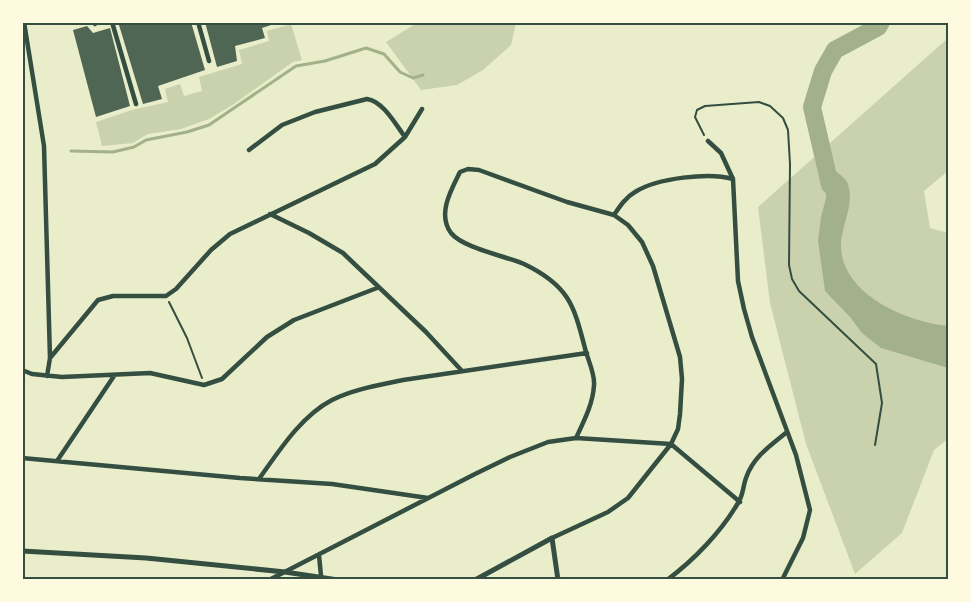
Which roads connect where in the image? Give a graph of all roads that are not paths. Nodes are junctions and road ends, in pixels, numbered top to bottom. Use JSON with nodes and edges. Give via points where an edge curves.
{"nodes":[{"id":1,"x":24,"y":22,"type":"edge"},
{"id":2,"x":112,"y":22,"type":"edge"},
{"id":3,"x":198,"y":22,"type":"edge"},
{"id":4,"x":208,"y":61,"type":"dead end"},
{"id":5,"x":136,"y":104,"type":"dead end"},
{"id":6,"x":422,"y":109,"type":"dead end"},
{"id":7,"x":405,"y":137,"type":"junction"},
{"id":8,"x":708,"y":141,"type":"road end"},
{"id":9,"x":249,"y":150,"type":"dead end"},
{"id":10,"x":733,"y":178,"type":"junction"},
{"id":11,"x":270,"y":214,"type":"junction"},
{"id":12,"x":614,"y":215,"type":"junction"},
{"id":13,"x":377,"y":288,"type":"junction"},
{"id":14,"x":587,"y":353,"type":"junction"},
{"id":15,"x":50,"y":358,"type":"junction"},
{"id":16,"x":22,"y":370,"type":"edge"},
{"id":17,"x":462,"y":371,"type":"junction"},
{"id":18,"x":47,"y":376,"type":"junction"},
{"id":19,"x":114,"y":376,"type":"junction"},
{"id":20,"x":787,"y":432,"type":"junction"},
{"id":21,"x":576,"y":438,"type":"junction"},
{"id":22,"x":671,"y":444,"type":"junction"},
{"id":23,"x":22,"y":458,"type":"edge"},
{"id":24,"x":56,"y":460,"type":"junction"},
{"id":25,"x":259,"y":479,"type":"junction"},
{"id":26,"x":430,"y":498,"type":"junction"},
{"id":27,"x":740,"y":502,"type":"junction"},
{"id":28,"x":552,"y":538,"type":"junction"},
{"id":29,"x":22,"y":551,"type":"edge"},
{"id":30,"x":319,"y":555,"type":"junction"},
{"id":31,"x":285,"y":572,"type":"junction"},
{"id":32,"x":321,"y":576,"type":"junction"},
{"id":33,"x":269,"y":580,"type":"edge"},
{"id":34,"x":338,"y":580,"type":"edge"},
{"id":35,"x":475,"y":580,"type":"edge"},
{"id":36,"x":558,"y":580,"type":"edge"},
{"id":37,"x":667,"y":580,"type":"edge"},
{"id":38,"x":782,"y":580,"type":"edge"}],
"edges":[{"from":1,"to":15,"type":"street","via":[[44,146]]},
{"from":2,"to":5,"type":"street"},
{"from":3,"to":4,"type":"street"},
{"from":6,"to":7,"type":"street"},
{"from":7,"to":9,"type":"street","via":[[383,110],[367,99],[282,124]]},
{"from":7,"to":11,"type":"street","via":[[375,164]]},
{"from":8,"to":10,"type":"street","via":[[721,153]]},
{"from":10,"to":12,"type":"street","via":[[703,176],[647,186],[634,192]]},
{"from":10,"to":20,"type":"street","via":[[738,281],[752,337]]},
{"from":11,"to":13,"type":"street","via":[[335,246]]},
{"from":11,"to":15,"type":"street","via":[[226,238],[166,296],[113,296],[98,300]]},
{"from":12,"to":14,"type":"street","via":[[468,169],[460,172],[445,210],[451,232],[466,242],[523,264],[554,281],[567,295]]},
{"from":12,"to":22,"type":"street","via":[[628,225],[642,242],[653,266],[680,357],[680,414]]},
{"from":13,"to":17,"type":"street","via":[[426,332]]},
{"from":13,"to":19,"type":"street","via":[[294,320],[267,337],[222,379],[204,385],[150,373]]},
{"from":14,"to":17,"type":"street"},
{"from":14,"to":21,"type":"street","via":[[595,382],[592,403]]},
{"from":15,"to":18,"type":"street"},
{"from":16,"to":18,"type":"street"},
{"from":17,"to":25,"type":"street","via":[[377,386],[333,400],[318,409],[292,435]]},
{"from":18,"to":19,"type":"street"},
{"from":19,"to":24,"type":"street"},
{"from":20,"to":27,"type":"street","via":[[754,462]]},
{"from":20,"to":38,"type":"street","via":[[810,510],[803,538]]},
{"from":21,"to":22,"type":"street"},
{"from":21,"to":26,"type":"street","via":[[548,442],[510,457]]},
{"from":22,"to":27,"type":"street"},
{"from":22,"to":28,"type":"street","via":[[628,498],[608,512]]},
{"from":23,"to":24,"type":"street"},
{"from":24,"to":25,"type":"street"},
{"from":25,"to":26,"type":"street","via":[[332,484]]},
{"from":26,"to":30,"type":"street"},
{"from":27,"to":37,"type":"street","via":[[697,554]]},
{"from":28,"to":35,"type":"street"},
{"from":28,"to":36,"type":"street"},
{"from":29,"to":31,"type":"street","via":[[146,558]]},
{"from":30,"to":31,"type":"street"},
{"from":30,"to":32,"type":"street"},
{"from":31,"to":32,"type":"street"},
{"from":31,"to":33,"type":"street"},
{"from":32,"to":34,"type":"street"}]}
